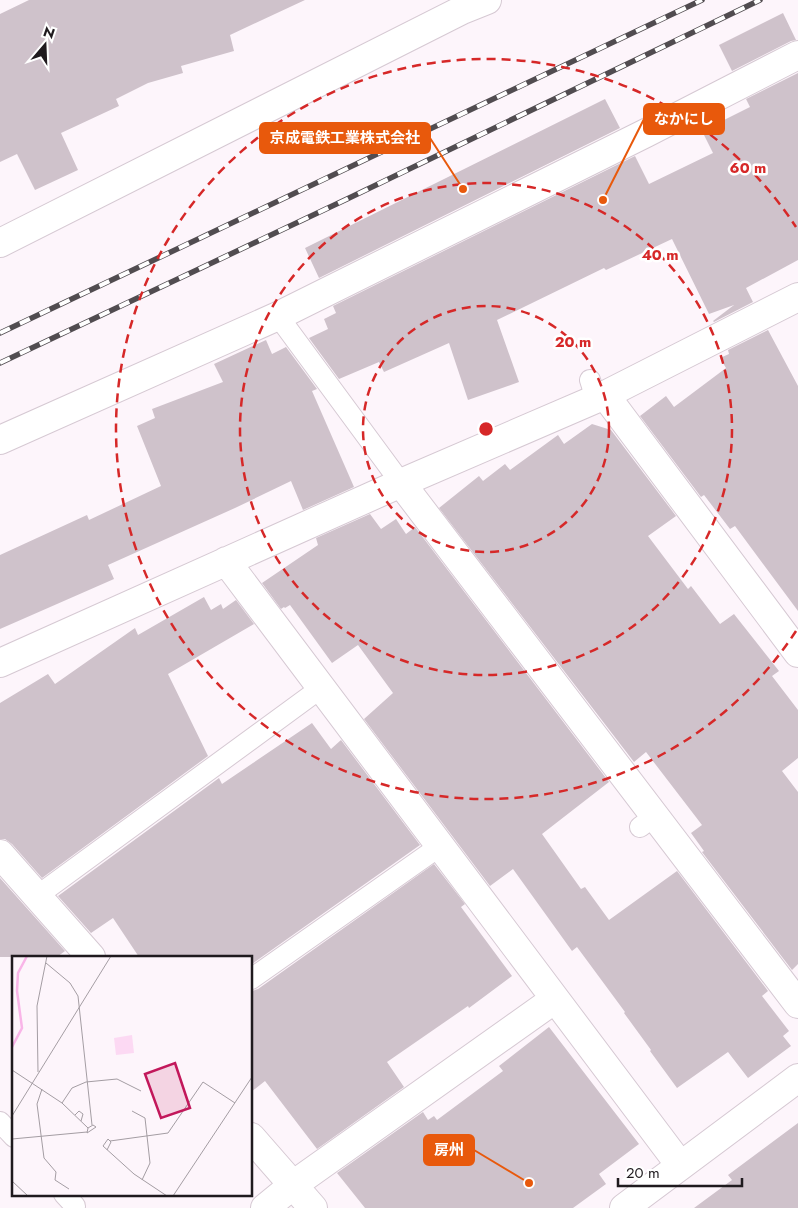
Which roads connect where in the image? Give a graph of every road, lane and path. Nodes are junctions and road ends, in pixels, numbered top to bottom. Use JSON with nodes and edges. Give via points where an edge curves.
{"nodes":[{"id":1,"x":469,"y":3,"type":"edge"},
{"id":2,"x":798,"y":55,"type":"edge"},
{"id":3,"x":0,"y":243,"type":"edge"},
{"id":4,"x":796,"y":302,"type":"edge"},
{"id":5,"x":278,"y":316,"type":"junction"},
{"id":6,"x":597,"y":392,"type":"junction"},
{"id":7,"x":0,"y":440,"type":"edge"},
{"id":8,"x":400,"y":482,"type":"junction"},
{"id":9,"x":226,"y":561,"type":"junction"},
{"id":10,"x":798,"y":653,"type":"edge"},
{"id":11,"x":0,"y":663,"type":"edge"},
{"id":12,"x":322,"y":688,"type":"junction"},
{"id":13,"x":440,"y":846,"type":"junction"},
{"id":14,"x":0,"y":854,"type":"edge"},
{"id":15,"x":37,"y":896,"type":"junction"},
{"id":16,"x":90,"y":956,"type":"edge"},
{"id":17,"x":252,"y":978,"type":"edge"},
{"id":18,"x":555,"y":999,"type":"junction"},
{"id":19,"x":798,"y":1004,"type":"edge"},
{"id":20,"x":798,"y":1078,"type":"edge"},
{"id":21,"x":0,"y":1122,"type":"edge"},
{"id":22,"x":12,"y":1135,"type":"edge"},
{"id":23,"x":252,"y":1140,"type":"edge"},
{"id":24,"x":680,"y":1165,"type":"junction"},
{"id":25,"x":293,"y":1185,"type":"junction"},
{"id":26,"x":66,"y":1196,"type":"edge"},
{"id":27,"x":72,"y":1208,"type":"edge"},
{"id":28,"x":264,"y":1208,"type":"edge"},
{"id":29,"x":313,"y":1208,"type":"edge"},
{"id":30,"x":624,"y":1208,"type":"edge"}],
"edges":[{"from":1,"to":3,"type":"street"},
{"from":2,"to":5,"type":"street"},
{"from":4,"to":6,"type":"street","via":[[678,349]]},
{"from":5,"to":7,"type":"street","via":[[68,418]]},
{"from":5,"to":8,"type":"lane","via":[[374,434]]},
{"from":6,"to":8,"type":"street"},
{"from":6,"to":10,"type":"street"},
{"from":8,"to":9,"type":"street"},
{"from":8,"to":19,"type":"street","via":[[647,821]]},
{"from":9,"to":11,"type":"street"},
{"from":9,"to":12,"type":"street"},
{"from":12,"to":13,"type":"street"},
{"from":12,"to":15,"type":"lane"},
{"from":13,"to":17,"type":"lane"},
{"from":13,"to":18,"type":"street"},
{"from":14,"to":15,"type":"street"},
{"from":15,"to":16,"type":"street"},
{"from":18,"to":24,"type":"street"},
{"from":18,"to":25,"type":"street"},
{"from":20,"to":24,"type":"street"},
{"from":21,"to":22,"type":"lane"},
{"from":23,"to":25,"type":"street"},
{"from":24,"to":30,"type":"street"},
{"from":25,"to":28,"type":"street"},
{"from":25,"to":29,"type":"street"},
{"from":26,"to":27,"type":"lane","via":[[75,1206]]}]}
